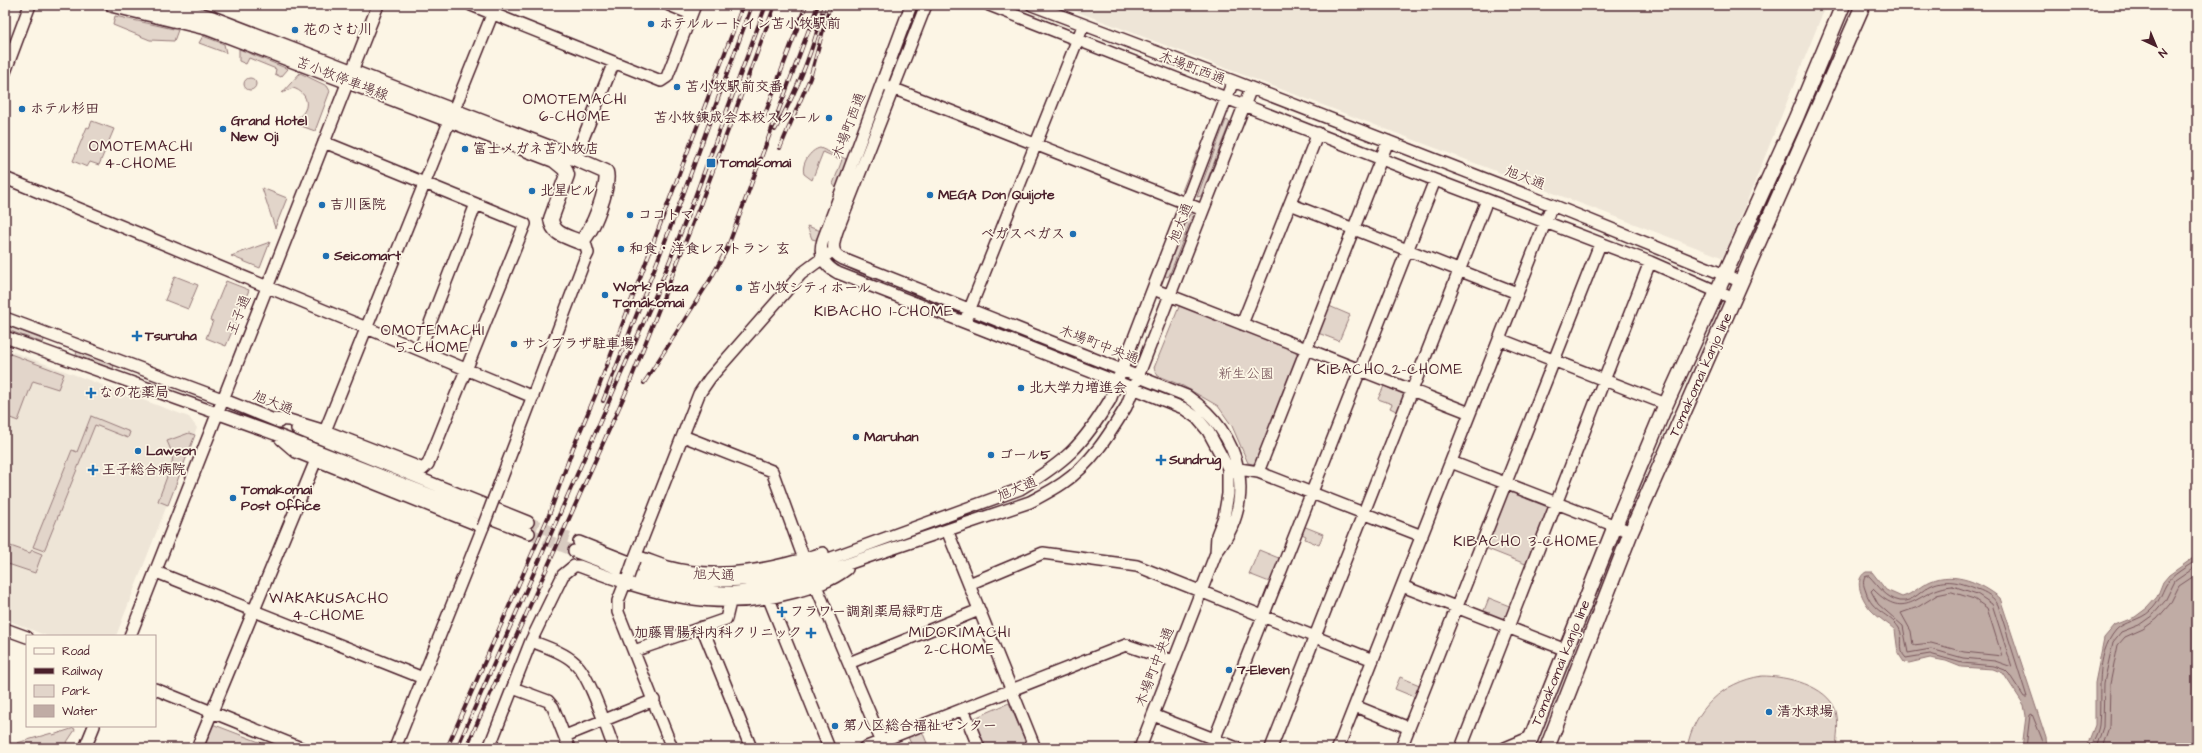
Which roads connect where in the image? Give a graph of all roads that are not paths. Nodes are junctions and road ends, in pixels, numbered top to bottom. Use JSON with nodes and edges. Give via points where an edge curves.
{"nodes":[{"id":1,"x":30,"y":5,"type":"edge"},
{"id":2,"x":113,"y":5,"type":"edge"},
{"id":3,"x":163,"y":5,"type":"edge"},
{"id":4,"x":378,"y":5,"type":"edge"},
{"id":5,"x":471,"y":5,"type":"edge"},
{"id":6,"x":669,"y":5,"type":"edge"},
{"id":7,"x":911,"y":5,"type":"edge"},
{"id":8,"x":926,"y":5,"type":"edge"},
{"id":9,"x":989,"y":5,"type":"edge"},
{"id":10,"x":1032,"y":5,"type":"edge"},
{"id":11,"x":1843,"y":5,"type":"edge"},
{"id":12,"x":1863,"y":5,"type":"edge"},
{"id":13,"x":495,"y":9,"type":"edge"},
{"id":14,"x":693,"y":9,"type":"edge"},
{"id":15,"x":196,"y":14,"type":"edge"},
{"id":16,"x":1083,"y":26,"type":"junction"},
{"id":17,"x":1078,"y":39,"type":"junction"},
{"id":18,"x":8,"y":57,"type":"edge"},
{"id":19,"x":614,"y":62,"type":"junction"},
{"id":20,"x":5,"y":72,"type":"edge"},
{"id":21,"x":350,"y":77,"type":"junction"},
{"id":22,"x":1234,"y":81,"type":"junction"},
{"id":23,"x":881,"y":84,"type":"junction"},
{"id":24,"x":893,"y":88,"type":"junction"},
{"id":25,"x":1251,"y":88,"type":"junction"},
{"id":26,"x":1227,"y":98,"type":"junction"},
{"id":27,"x":1244,"y":104,"type":"junction"},
{"id":28,"x":452,"y":116,"type":"junction"},
{"id":29,"x":1318,"y":133,"type":"junction"},
{"id":30,"x":1388,"y":141,"type":"junction"},
{"id":31,"x":324,"y":142,"type":"junction"},
{"id":32,"x":1035,"y":145,"type":"junction"},
{"id":33,"x":575,"y":158,"type":"junction"},
{"id":34,"x":1381,"y":159,"type":"junction"},
{"id":35,"x":5,"y":178,"type":"edge"},
{"id":36,"x":1435,"y":180,"type":"junction"},
{"id":37,"x":425,"y":184,"type":"junction"},
{"id":38,"x":1487,"y":200,"type":"junction"},
{"id":39,"x":476,"y":204,"type":"junction"},
{"id":40,"x":1186,"y":204,"type":"junction"},
{"id":41,"x":1290,"y":204,"type":"junction"},
{"id":42,"x":1552,"y":205,"type":"junction"},
{"id":43,"x":1203,"y":210,"type":"junction"},
{"id":44,"x":1545,"y":222,"type":"junction"},
{"id":45,"x":1354,"y":229,"type":"junction"},
{"id":46,"x":584,"y":239,"type":"junction"},
{"id":47,"x":1600,"y":244,"type":"junction"},
{"id":48,"x":834,"y":250,"type":"junction"},
{"id":49,"x":1407,"y":250,"type":"junction"},
{"id":50,"x":823,"y":258,"type":"junction"},
{"id":51,"x":1650,"y":262,"type":"junction"},
{"id":52,"x":1459,"y":270,"type":"junction"},
{"id":53,"x":1726,"y":276,"type":"junction"},
{"id":54,"x":1742,"y":282,"type":"junction"},
{"id":55,"x":267,"y":286,"type":"junction"},
{"id":56,"x":1153,"y":289,"type":"junction"},
{"id":57,"x":1718,"y":291,"type":"junction"},
{"id":58,"x":1517,"y":293,"type":"junction"},
{"id":59,"x":1169,"y":296,"type":"junction"},
{"id":60,"x":1734,"y":299,"type":"junction"},
{"id":61,"x":969,"y":310,"type":"junction"},
{"id":62,"x":5,"y":318,"type":"edge"},
{"id":63,"x":964,"y":323,"type":"junction"},
{"id":64,"x":1242,"y":324,"type":"junction"},
{"id":65,"x":367,"y":327,"type":"junction"},
{"id":66,"x":5,"y":337,"type":"edge"},
{"id":67,"x":1499,"y":339,"type":"junction"},
{"id":68,"x":420,"y":349,"type":"junction"},
{"id":69,"x":1306,"y":349,"type":"junction"},
{"id":70,"x":1554,"y":360,"type":"junction"},
{"id":71,"x":466,"y":369,"type":"junction"},
{"id":72,"x":1122,"y":370,"type":"junction"},
{"id":73,"x":1360,"y":370,"type":"junction"},
{"id":74,"x":1138,"y":377,"type":"junction"},
{"id":75,"x":1604,"y":379,"type":"junction"},
{"id":76,"x":1117,"y":383,"type":"junction"},
{"id":77,"x":1133,"y":388,"type":"junction"},
{"id":78,"x":1412,"y":390,"type":"junction"},
{"id":79,"x":533,"y":397,"type":"junction"},
{"id":80,"x":222,"y":399,"type":"junction"},
{"id":81,"x":1666,"y":404,"type":"junction"},
{"id":82,"x":217,"y":413,"type":"junction"},
{"id":83,"x":1470,"y":413,"type":"junction"},
{"id":84,"x":272,"y":419,"type":"junction"},
{"id":85,"x":325,"y":431,"type":"junction"},
{"id":86,"x":276,"y":434,"type":"junction"},
{"id":87,"x":683,"y":436,"type":"junction"},
{"id":88,"x":316,"y":460,"type":"junction"},
{"id":89,"x":1451,"y":462,"type":"junction"},
{"id":90,"x":1234,"y":468,"type":"junction"},
{"id":91,"x":1258,"y":472,"type":"junction"},
{"id":92,"x":1506,"y":483,"type":"junction"},
{"id":93,"x":1312,"y":493,"type":"junction"},
{"id":94,"x":1556,"y":502,"type":"junction"},
{"id":95,"x":1364,"y":513,"type":"junction"},
{"id":96,"x":1615,"y":526,"type":"junction"},
{"id":97,"x":483,"y":527,"type":"junction"},
{"id":98,"x":947,"y":530,"type":"junction"},
{"id":99,"x":1631,"y":532,"type":"junction"},
{"id":100,"x":1422,"y":536,"type":"junction"},
{"id":101,"x":853,"y":550,"type":"junction"},
{"id":102,"x":635,"y":558,"type":"junction"},
{"id":103,"x":804,"y":559,"type":"junction"},
{"id":104,"x":857,"y":561,"type":"junction"},
{"id":105,"x":156,"y":572,"type":"junction"},
{"id":106,"x":626,"y":580,"type":"junction"},
{"id":107,"x":969,"y":584,"type":"junction"},
{"id":108,"x":816,"y":586,"type":"junction"},
{"id":109,"x":1402,"y":586,"type":"junction"},
{"id":110,"x":1201,"y":592,"type":"junction"},
{"id":111,"x":769,"y":599,"type":"junction"},
{"id":112,"x":730,"y":602,"type":"junction"},
{"id":113,"x":1457,"y":607,"type":"junction"},
{"id":114,"x":979,"y":610,"type":"junction"},
{"id":115,"x":253,"y":611,"type":"junction"},
{"id":116,"x":1263,"y":616,"type":"junction"},
{"id":117,"x":702,"y":627,"type":"junction"},
{"id":118,"x":1508,"y":627,"type":"junction"},
{"id":119,"x":5,"y":628,"type":"edge"},
{"id":120,"x":130,"y":635,"type":"edge"},
{"id":121,"x":26,"y":637,"type":"edge"},
{"id":122,"x":1315,"y":637,"type":"junction"},
{"id":123,"x":531,"y":641,"type":"junction"},
{"id":124,"x":1566,"y":650,"type":"junction"},
{"id":125,"x":634,"y":651,"type":"junction"},
{"id":126,"x":1373,"y":660,"type":"junction"},
{"id":127,"x":1173,"y":661,"type":"junction"},
{"id":128,"x":849,"y":664,"type":"junction"},
{"id":129,"x":423,"y":678,"type":"junction"},
{"id":130,"x":513,"y":688,"type":"junction"},
{"id":131,"x":156,"y":689,"type":"edge"},
{"id":132,"x":1012,"y":690,"type":"junction"},
{"id":133,"x":654,"y":700,"type":"junction"},
{"id":134,"x":1355,"y":706,"type":"junction"},
{"id":135,"x":963,"y":709,"type":"junction"},
{"id":136,"x":211,"y":712,"type":"junction"},
{"id":137,"x":1152,"y":715,"type":"junction"},
{"id":138,"x":603,"y":721,"type":"junction"},
{"id":139,"x":94,"y":727,"type":"edge"},
{"id":140,"x":1410,"y":728,"type":"junction"},
{"id":141,"x":1529,"y":743,"type":"edge"},
{"id":142,"x":567,"y":744,"type":"edge"},
{"id":143,"x":883,"y":744,"type":"edge"},
{"id":144,"x":1213,"y":744,"type":"edge"},
{"id":145,"x":1034,"y":747,"type":"edge"},
{"id":146,"x":85,"y":748,"type":"edge"},
{"id":147,"x":197,"y":748,"type":"edge"},
{"id":148,"x":301,"y":748,"type":"edge"},
{"id":149,"x":396,"y":748,"type":"edge"},
{"id":150,"x":489,"y":748,"type":"edge"},
{"id":151,"x":614,"y":748,"type":"edge"},
{"id":152,"x":672,"y":748,"type":"edge"},
{"id":153,"x":751,"y":748,"type":"edge"},
{"id":154,"x":829,"y":748,"type":"edge"},
{"id":155,"x":864,"y":748,"type":"edge"},
{"id":156,"x":979,"y":748,"type":"edge"},
{"id":157,"x":1140,"y":748,"type":"edge"},
{"id":158,"x":1237,"y":748,"type":"edge"},
{"id":159,"x":1271,"y":748,"type":"edge"},
{"id":160,"x":1338,"y":748,"type":"edge"},
{"id":161,"x":1401,"y":748,"type":"edge"},
{"id":162,"x":1461,"y":748,"type":"edge"},
{"id":163,"x":1505,"y":748,"type":"edge"},
{"id":164,"x":1547,"y":748,"type":"edge"}],
"edges":[{"from":1,"to":18,"type":"street"},
{"from":2,"to":15,"type":"main road","name":"苫小牧停車場線"},
{"from":3,"to":15,"type":"main road","name":"苫小牧停車場線"},
{"from":4,"to":21,"type":"street","name":"王子通"},
{"from":5,"to":13,"type":"street"},
{"from":6,"to":14,"type":"street"},
{"from":7,"to":23,"type":"street","name":"木場町西通"},
{"from":8,"to":24,"type":"street","name":"木場町西通"},
{"from":9,"to":17,"type":"street","name":"木場町西通"},
{"from":10,"to":16,"type":"street","name":"木場町西通"},
{"from":11,"to":53,"type":"main road","name":"Tomakomai kanjo line"},
{"from":12,"to":54,"type":"main road","name":"Tomakomai kanjo line"},
{"from":13,"to":19,"type":"street"},
{"from":13,"to":28,"type":"street"},
{"from":14,"to":19,"type":"street","via":[[667,77],[661,81]]},
{"from":15,"to":21,"type":"main road","name":"苫小牧停車場線"},
{"from":16,"to":17,"type":"street"},
{"from":16,"to":22,"type":"street","name":"木場町西通"},
{"from":17,"to":26,"type":"street","name":"木場町西通"},
{"from":17,"to":32,"type":"street"},
{"from":18,"to":20,"type":"street"},
{"from":19,"to":33,"type":"street"},
{"from":21,"to":28,"type":"main road","name":"苫小牧停車場線"},
{"from":21,"to":31,"type":"street","name":"王子通"},
{"from":22,"to":25,"type":"street","name":"旭大通"},
{"from":22,"to":26,"type":"street","name":"旭大通"},
{"from":23,"to":24,"type":"street"},
{"from":23,"to":50,"type":"street","name":"木場町西通","via":[[823,240]]},
{"from":24,"to":32,"type":"street"},
{"from":24,"to":48,"type":"street","name":"木場町西通","via":[[835,237]]},
{"from":25,"to":27,"type":"street","name":"旭大通"},
{"from":25,"to":30,"type":"street","name":"旭大通"},
{"from":26,"to":27,"type":"street"},
{"from":26,"to":40,"type":"street","name":"旭大通"},
{"from":27,"to":29,"type":"street"},
{"from":27,"to":43,"type":"street","name":"旭大通"},
{"from":28,"to":33,"type":"main road","name":"苫小牧停車場線"},
{"from":28,"to":37,"type":"street"},
{"from":28,"to":46,"type":"main road","name":"苫小牧停車場線","via":[[554,160],[565,168],[567,174],[551,219],[552,227],[556,233],[580,242]]},
{"from":29,"to":34,"type":"street"},
{"from":29,"to":41,"type":"street"},
{"from":30,"to":34,"type":"street"},
{"from":30,"to":42,"type":"street","name":"旭大通"},
{"from":31,"to":37,"type":"street"},
{"from":31,"to":55,"type":"street","name":"王子通"},
{"from":32,"to":40,"type":"street"},
{"from":32,"to":61,"type":"street"},
{"from":33,"to":46,"type":"main road","name":"苫小牧停車場線","via":[[606,172],[608,178],[595,218]]},
{"from":34,"to":36,"type":"street"},
{"from":34,"to":45,"type":"street"},
{"from":35,"to":55,"type":"street"},
{"from":36,"to":38,"type":"street"},
{"from":36,"to":49,"type":"street"},
{"from":37,"to":39,"type":"street"},
{"from":37,"to":65,"type":"street"},
{"from":38,"to":44,"type":"street"},
{"from":38,"to":52,"type":"street"},
{"from":39,"to":68,"type":"street"},
{"from":39,"to":71,"type":"street","via":[[525,224]]},
{"from":40,"to":43,"type":"street"},
{"from":40,"to":56,"type":"street","name":"旭大通"},
{"from":41,"to":45,"type":"street"},
{"from":41,"to":64,"type":"street"},
{"from":42,"to":44,"type":"street"},
{"from":42,"to":53,"type":"street","name":"旭大通"},
{"from":43,"to":59,"type":"street","name":"旭大通"},
{"from":44,"to":47,"type":"street"},
{"from":44,"to":58,"type":"street"},
{"from":45,"to":49,"type":"street"},
{"from":45,"to":69,"type":"street"},
{"from":46,"to":79,"type":"street","via":[[588,253]]},
{"from":47,"to":51,"type":"street"},
{"from":47,"to":70,"type":"street"},
{"from":48,"to":50,"type":"street"},
{"from":48,"to":61,"type":"street","name":"木場町中央通","via":[[843,260]]},
{"from":49,"to":52,"type":"street"},
{"from":49,"to":73,"type":"street"},
{"from":50,"to":63,"type":"street","name":"木場町中央通","via":[[827,266],[838,273]]},
{"from":50,"to":87,"type":"street","via":[[801,274],[710,378],[699,394]]},
{"from":51,"to":57,"type":"street"},
{"from":51,"to":75,"type":"street"},
{"from":52,"to":58,"type":"street"},
{"from":52,"to":78,"type":"street"},
{"from":53,"to":54,"type":"street","name":"旭大通"},
{"from":53,"to":57,"type":"main road","name":"Tomakomai kanjo line"},
{"from":54,"to":60,"type":"main road","name":"Tomakomai kanjo line"},
{"from":55,"to":65,"type":"street"},
{"from":55,"to":80,"type":"street","name":"王子通"},
{"from":56,"to":59,"type":"street"},
{"from":56,"to":72,"type":"street","name":"旭大通"},
{"from":57,"to":60,"type":"street"},
{"from":57,"to":81,"type":"main road","name":"Tomakomai kanjo line"},
{"from":58,"to":67,"type":"street"},
{"from":59,"to":64,"type":"street"},
{"from":59,"to":74,"type":"street","name":"旭大通"},
{"from":60,"to":99,"type":"main road","name":"Tomakomai kanjo line"},
{"from":61,"to":63,"type":"street"},
{"from":61,"to":72,"type":"street","name":"木場町中央通"},
{"from":62,"to":80,"type":"street","name":"旭大通"},
{"from":63,"to":76,"type":"street","name":"木場町中央通"},
{"from":64,"to":69,"type":"street"},
{"from":65,"to":68,"type":"street"},
{"from":65,"to":85,"type":"street"},
{"from":66,"to":82,"type":"street","name":"旭大通"},
{"from":67,"to":70,"type":"street"},
{"from":67,"to":83,"type":"street"},
{"from":68,"to":71,"type":"street"},
{"from":69,"to":73,"type":"street"},
{"from":69,"to":91,"type":"street"},
{"from":70,"to":75,"type":"street"},
{"from":70,"to":92,"type":"street"},
{"from":71,"to":79,"type":"street"},
{"from":71,"to":85,"type":"street","via":[[428,464],[423,469]]},
{"from":72,"to":74,"type":"street","name":"木場町中央通"},
{"from":72,"to":76,"type":"street","name":"旭大通"},
{"from":73,"to":78,"type":"street"},
{"from":73,"to":93,"type":"street"},
{"from":74,"to":77,"type":"street","name":"旭大通"},
{"from":74,"to":90,"type":"street","name":"木場町中央通","via":[[1187,396],[1204,409],[1217,423],[1230,445]]},
{"from":75,"to":81,"type":"street"},
{"from":75,"to":94,"type":"street"},
{"from":76,"to":77,"type":"street","name":"木場町中央通"},
{"from":76,"to":101,"type":"street","name":"旭大通","via":[[1110,400],[1090,432],[1072,453],[1052,470],[1020,489]]},
{"from":77,"to":90,"type":"street","name":"木場町中央通","via":[[1183,408],[1197,418]]},
{"from":77,"to":98,"type":"street","name":"旭大通","via":[[1126,407],[1106,441],[1063,483],[1030,502]]},
{"from":78,"to":83,"type":"street"},
{"from":78,"to":95,"type":"street"},
{"from":79,"to":97,"type":"street","bridge":true},
{"from":80,"to":82,"type":"street","name":"王子通"},
{"from":80,"to":84,"type":"street","name":"旭大通"},
{"from":81,"to":96,"type":"main road","name":"Tomakomai kanjo line"},
{"from":82,"to":86,"type":"street","name":"旭大通"},
{"from":82,"to":105,"type":"street","name":"王子通"},
{"from":83,"to":89,"type":"street"},
{"from":84,"to":85,"type":"street","via":[[290,420]]},
{"from":84,"to":86,"type":"street","name":"旭大通","via":[[528,528]]},
{"from":86,"to":88,"type":"street","via":[[296,452]]},
{"from":87,"to":102,"type":"street"},
{"from":87,"to":103,"type":"street","via":[[772,471]]},
{"from":88,"to":97,"type":"street"},
{"from":88,"to":115,"type":"street"},
{"from":89,"to":92,"type":"street"},
{"from":89,"to":100,"type":"street"},
{"from":90,"to":91,"type":"street"},
{"from":90,"to":110,"type":"street","name":"木場町中央通","via":[[1224,517],[1217,535],[1216,553]]},
{"from":91,"to":93,"type":"street"},
{"from":92,"to":94,"type":"street"},
{"from":92,"to":113,"type":"street"},
{"from":93,"to":95,"type":"street"},
{"from":93,"to":116,"type":"street"},
{"from":94,"to":96,"type":"street"},
{"from":94,"to":118,"type":"street"},
{"from":95,"to":100,"type":"street"},
{"from":95,"to":122,"type":"street"},
{"from":96,"to":99,"type":"street"},
{"from":96,"to":124,"type":"main road","name":"Tomakomai kanjo line"},
{"from":97,"to":129,"type":"street"},
{"from":98,"to":104,"type":"street","name":"旭大通"},
{"from":98,"to":107,"type":"street"},
{"from":99,"to":164,"type":"main road","name":"Tomakomai kanjo line"},
{"from":100,"to":109,"type":"street"},
{"from":101,"to":103,"type":"street","via":[[832,550]]},
{"from":101,"to":104,"type":"street","name":"旭大通","via":[[765,579],[702,582],[660,574],[576,546],[668,586],[697,591],[766,589]]},
{"from":102,"to":103,"type":"street","via":[[704,573],[766,570]]},
{"from":102,"to":106,"type":"street","bridge":true},
{"from":104,"to":108,"type":"street"},
{"from":105,"to":115,"type":"street"},
{"from":105,"to":120,"type":"street","name":"王子通"},
{"from":106,"to":112,"type":"street","via":[[661,593]]},
{"from":106,"to":123,"type":"street","via":[[579,566],[567,570]]},
{"from":106,"to":125,"type":"street","via":[[618,601],[618,612]]},
{"from":107,"to":110,"type":"street","via":[[1042,553],[1137,566]]},
{"from":107,"to":114,"type":"street"},
{"from":108,"to":111,"type":"street"},
{"from":108,"to":128,"type":"street"},
{"from":109,"to":113,"type":"street"},
{"from":109,"to":126,"type":"street"},
{"from":110,"to":116,"type":"street"},
{"from":110,"to":127,"type":"street","name":"木場町中央通"},
{"from":111,"to":112,"type":"street"},
{"from":111,"to":154,"type":"street"},
{"from":112,"to":117,"type":"street","via":[[726,619]]},
{"from":113,"to":118,"type":"street"},
{"from":113,"to":140,"type":"street"},
{"from":114,"to":128,"type":"street"},
{"from":114,"to":132,"type":"street"},
{"from":115,"to":129,"type":"street"},
{"from":115,"to":136,"type":"street"},
{"from":116,"to":122,"type":"street"},
{"from":116,"to":144,"type":"street"},
{"from":117,"to":125,"type":"street"},
{"from":117,"to":153,"type":"street"},
{"from":118,"to":124,"type":"street"},
{"from":118,"to":162,"type":"street"},
{"from":119,"to":121,"type":"street"},
{"from":122,"to":126,"type":"street"},
{"from":122,"to":159,"type":"street"},
{"from":123,"to":130,"type":"street"},
{"from":123,"to":138,"type":"street","via":[[564,655],[577,664]]},
{"from":124,"to":141,"type":"main road","name":"Tomakomai kanjo line"},
{"from":125,"to":133,"type":"street"},
{"from":126,"to":134,"type":"street"},
{"from":127,"to":132,"type":"street","via":[[1126,645]]},
{"from":127,"to":137,"type":"street","name":"木場町中央通"},
{"from":128,"to":143,"type":"street"},
{"from":129,"to":149,"type":"street"},
{"from":130,"to":142,"type":"street","via":[[548,701]]},
{"from":130,"to":150,"type":"street"},
{"from":131,"to":136,"type":"street"},
{"from":132,"to":135,"type":"street"},
{"from":132,"to":145,"type":"street"},
{"from":133,"to":138,"type":"street"},
{"from":133,"to":152,"type":"street"},
{"from":134,"to":140,"type":"street"},
{"from":134,"to":160,"type":"street"},
{"from":135,"to":143,"type":"street"},
{"from":135,"to":156,"type":"street"},
{"from":136,"to":147,"type":"street"},
{"from":136,"to":148,"type":"street"},
{"from":137,"to":144,"type":"street"},
{"from":137,"to":157,"type":"street","name":"木場町中央通"},
{"from":138,"to":142,"type":"street"},
{"from":138,"to":151,"type":"street"},
{"from":139,"to":146,"type":"street"},
{"from":140,"to":161,"type":"street"},
{"from":141,"to":163,"type":"street"},
{"from":143,"to":155,"type":"street"},
{"from":144,"to":158,"type":"street"}]}
